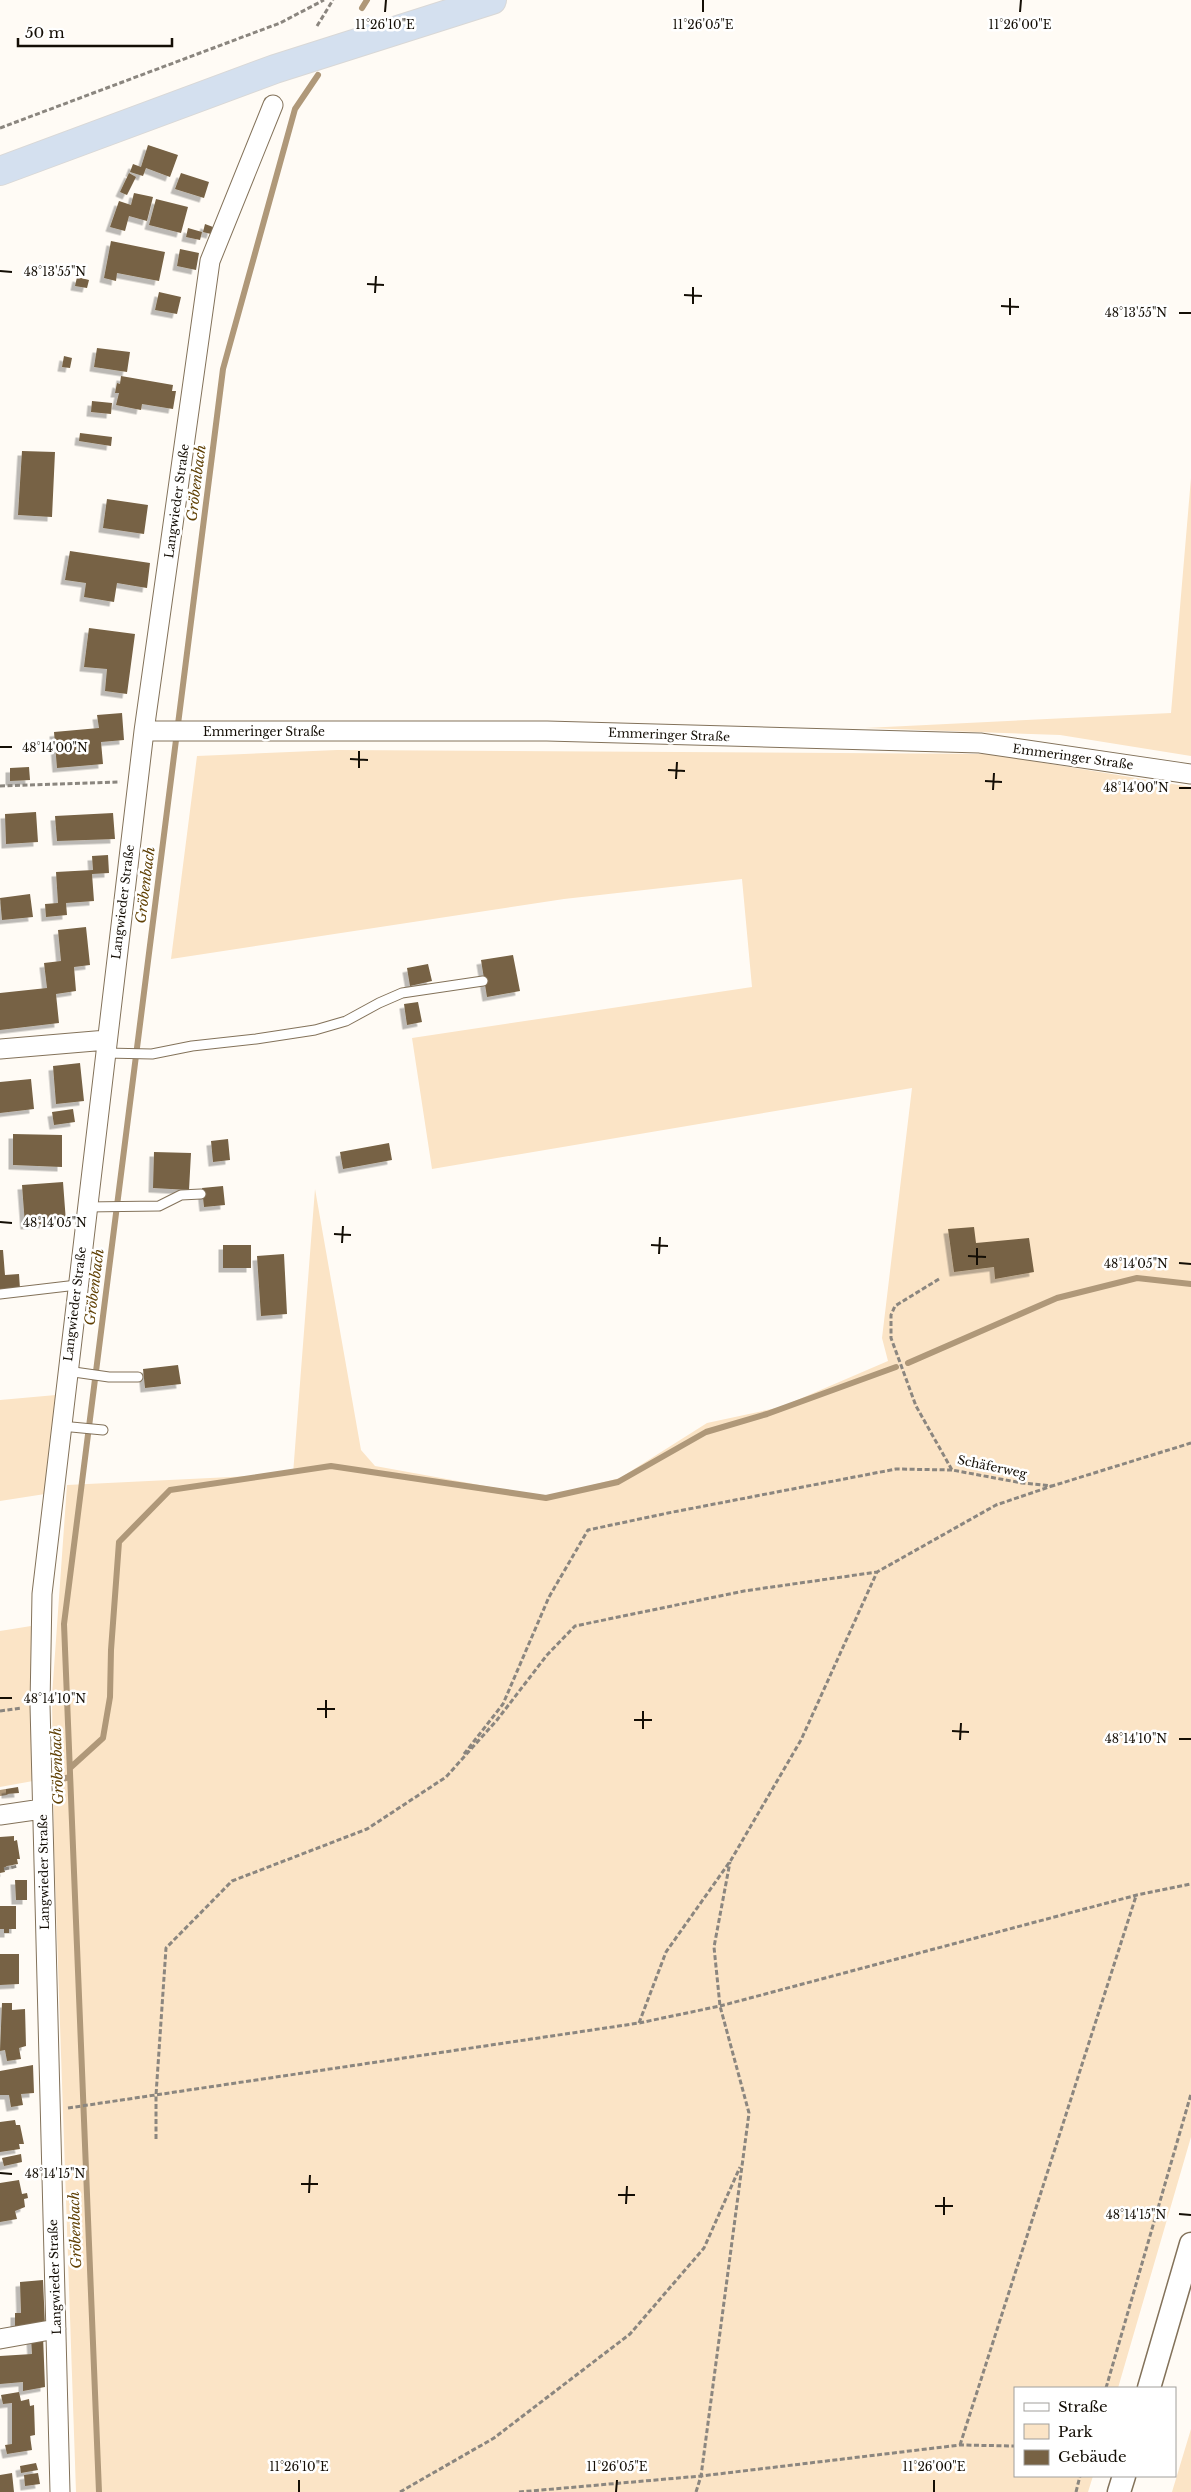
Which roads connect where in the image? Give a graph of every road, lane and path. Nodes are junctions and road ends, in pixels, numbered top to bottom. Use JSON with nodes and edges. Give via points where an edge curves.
{"nodes":[{"id":1,"x":324,"y":0,"type":"edge"},
{"id":2,"x":333,"y":0,"type":"edge"},
{"id":3,"x":492,"y":0,"type":"edge"},
{"id":4,"x":317,"y":26,"type":"dead end"},
{"id":5,"x":273,"y":106,"type":"dead end"},
{"id":6,"x":0,"y":128,"type":"edge"},
{"id":7,"x":0,"y":171,"type":"edge"},
{"id":8,"x":144,"y":731,"type":"junction"},
{"id":9,"x":1191,"y":774,"type":"edge"},
{"id":10,"x":138,"y":782,"type":"junction"},
{"id":11,"x":0,"y":786,"type":"edge"},
{"id":12,"x":483,"y":981,"type":"dead end"},
{"id":13,"x":0,"y":1049,"type":"edge"},
{"id":14,"x":111,"y":1049,"type":"junction"},
{"id":15,"x":200,"y":1194,"type":"dead end"},
{"id":16,"x":86,"y":1207,"type":"junction"},
{"id":17,"x":938,"y":1279,"type":"dead end"},
{"id":18,"x":77,"y":1286,"type":"junction"},
{"id":19,"x":0,"y":1294,"type":"edge"},
{"id":20,"x":76,"y":1372,"type":"junction"},
{"id":21,"x":138,"y":1377,"type":"dead end"},
{"id":22,"x":67,"y":1426,"type":"junction"},
{"id":23,"x":103,"y":1430,"type":"dead end"},
{"id":24,"x":1191,"y":1443,"type":"edge"},
{"id":25,"x":952,"y":1470,"type":"junction"},
{"id":26,"x":1052,"y":1486,"type":"junction"},
{"id":27,"x":877,"y":1572,"type":"junction"},
{"id":28,"x":446,"y":1777,"type":"junction"},
{"id":29,"x":42,"y":1809,"type":"junction"},
{"id":30,"x":0,"y":1815,"type":"edge"},
{"id":31,"x":731,"y":1860,"type":"junction"},
{"id":32,"x":18,"y":1866,"type":"dead end"},
{"id":33,"x":4,"y":1869,"type":"dead end"},
{"id":34,"x":1191,"y":1884,"type":"edge"},
{"id":35,"x":1137,"y":1895,"type":"junction"},
{"id":36,"x":720,"y":2006,"type":"junction"},
{"id":37,"x":639,"y":2023,"type":"junction"},
{"id":38,"x":1191,"y":2094,"type":"edge"},
{"id":39,"x":156,"y":2095,"type":"junction"},
{"id":40,"x":73,"y":2107,"type":"dead end"},
{"id":41,"x":156,"y":2139,"type":"dead end"},
{"id":42,"x":742,"y":2162,"type":"junction"},
{"id":43,"x":1191,"y":2244,"type":"edge"},
{"id":44,"x":56,"y":2329,"type":"junction"},
{"id":45,"x":0,"y":2339,"type":"edge"},
{"id":46,"x":1106,"y":2387,"type":"edge"},
{"id":47,"x":1149,"y":2387,"type":"edge"},
{"id":48,"x":960,"y":2445,"type":"junction"},
{"id":49,"x":1014,"y":2446,"type":"edge"},
{"id":50,"x":700,"y":2476,"type":"junction"},
{"id":51,"x":1080,"y":2477,"type":"edge"},
{"id":52,"x":1124,"y":2477,"type":"edge"},
{"id":53,"x":60,"y":2492,"type":"edge"},
{"id":54,"x":400,"y":2492,"type":"edge"},
{"id":55,"x":519,"y":2492,"type":"edge"},
{"id":56,"x":696,"y":2492,"type":"edge"},
{"id":57,"x":1076,"y":2492,"type":"edge"},
{"id":58,"x":1119,"y":2492,"type":"edge"}],
"edges":[{"from":1,"to":6,"type":"path","via":[[280,23]]},
{"from":2,"to":4,"type":"path"},
{"from":3,"to":7,"type":"highway","via":[[275,69]]},
{"from":5,"to":8,"type":"street","name":"Langwieder Straße","via":[[210,261]]},
{"from":8,"to":9,"type":"street","name":"Emmeringer Straße","via":[[547,731],[980,743]]},
{"from":8,"to":10,"type":"street","name":"Langwieder Straße"},
{"from":10,"to":11,"type":"path"},
{"from":10,"to":14,"type":"street","name":"Langwieder Straße"},
{"from":12,"to":14,"type":"lane","via":[[402,993],[346,1021],[315,1030],[152,1054]]},
{"from":13,"to":14,"type":"street"},
{"from":14,"to":16,"type":"street","name":"Langwieder Straße"},
{"from":15,"to":16,"type":"lane","via":[[181,1195],[159,1206]]},
{"from":16,"to":18,"type":"street","name":"Langwieder Straße"},
{"from":17,"to":25,"type":"path","name":"Schäferweg","via":[[895,1306],[890,1326],[891,1338],[916,1406]]},
{"from":18,"to":19,"type":"lane"},
{"from":18,"to":20,"type":"street","name":"Langwieder Straße"},
{"from":20,"to":21,"type":"lane"},
{"from":20,"to":22,"type":"street","name":"Langwieder Straße"},
{"from":22,"to":23,"type":"lane"},
{"from":22,"to":29,"type":"street","name":"Langwieder Straße","via":[[42,1594]]},
{"from":24,"to":26,"type":"path","name":"Schäferweg"},
{"from":25,"to":26,"type":"path","name":"Schäferweg"},
{"from":25,"to":28,"type":"path","via":[[896,1469],[588,1530],[549,1597],[503,1704]]},
{"from":26,"to":27,"type":"path","via":[[996,1505]]},
{"from":27,"to":28,"type":"path","via":[[744,1591],[575,1626]]},
{"from":27,"to":31,"type":"path","via":[[801,1740]]},
{"from":28,"to":39,"type":"path","via":[[367,1829],[232,1881],[166,1948]]},
{"from":29,"to":30,"type":"street"},
{"from":29,"to":44,"type":"street","name":"Langwieder Straße"},
{"from":31,"to":36,"type":"path","via":[[714,1946]]},
{"from":31,"to":37,"type":"path","via":[[666,1952]]},
{"from":32,"to":33,"type":"path"},
{"from":34,"to":35,"type":"path"},
{"from":35,"to":36,"type":"path"},
{"from":35,"to":48,"type":"path"},
{"from":36,"to":37,"type":"path"},
{"from":36,"to":42,"type":"path","via":[[749,2113]]},
{"from":37,"to":39,"type":"path"},
{"from":38,"to":46,"type":"path"},
{"from":39,"to":40,"type":"path"},
{"from":39,"to":41,"type":"path"},
{"from":42,"to":50,"type":"path"},
{"from":42,"to":54,"type":"path","via":[[704,2248],[630,2334],[494,2438]]},
{"from":43,"to":47,"type":"street"},
{"from":44,"to":45,"type":"street"},
{"from":44,"to":53,"type":"street","name":"Langwieder Straße"},
{"from":48,"to":49,"type":"path"},
{"from":48,"to":50,"type":"path"},
{"from":50,"to":55,"type":"path"},
{"from":50,"to":56,"type":"path"},
{"from":51,"to":57,"type":"path"},
{"from":52,"to":58,"type":"street"}]}
